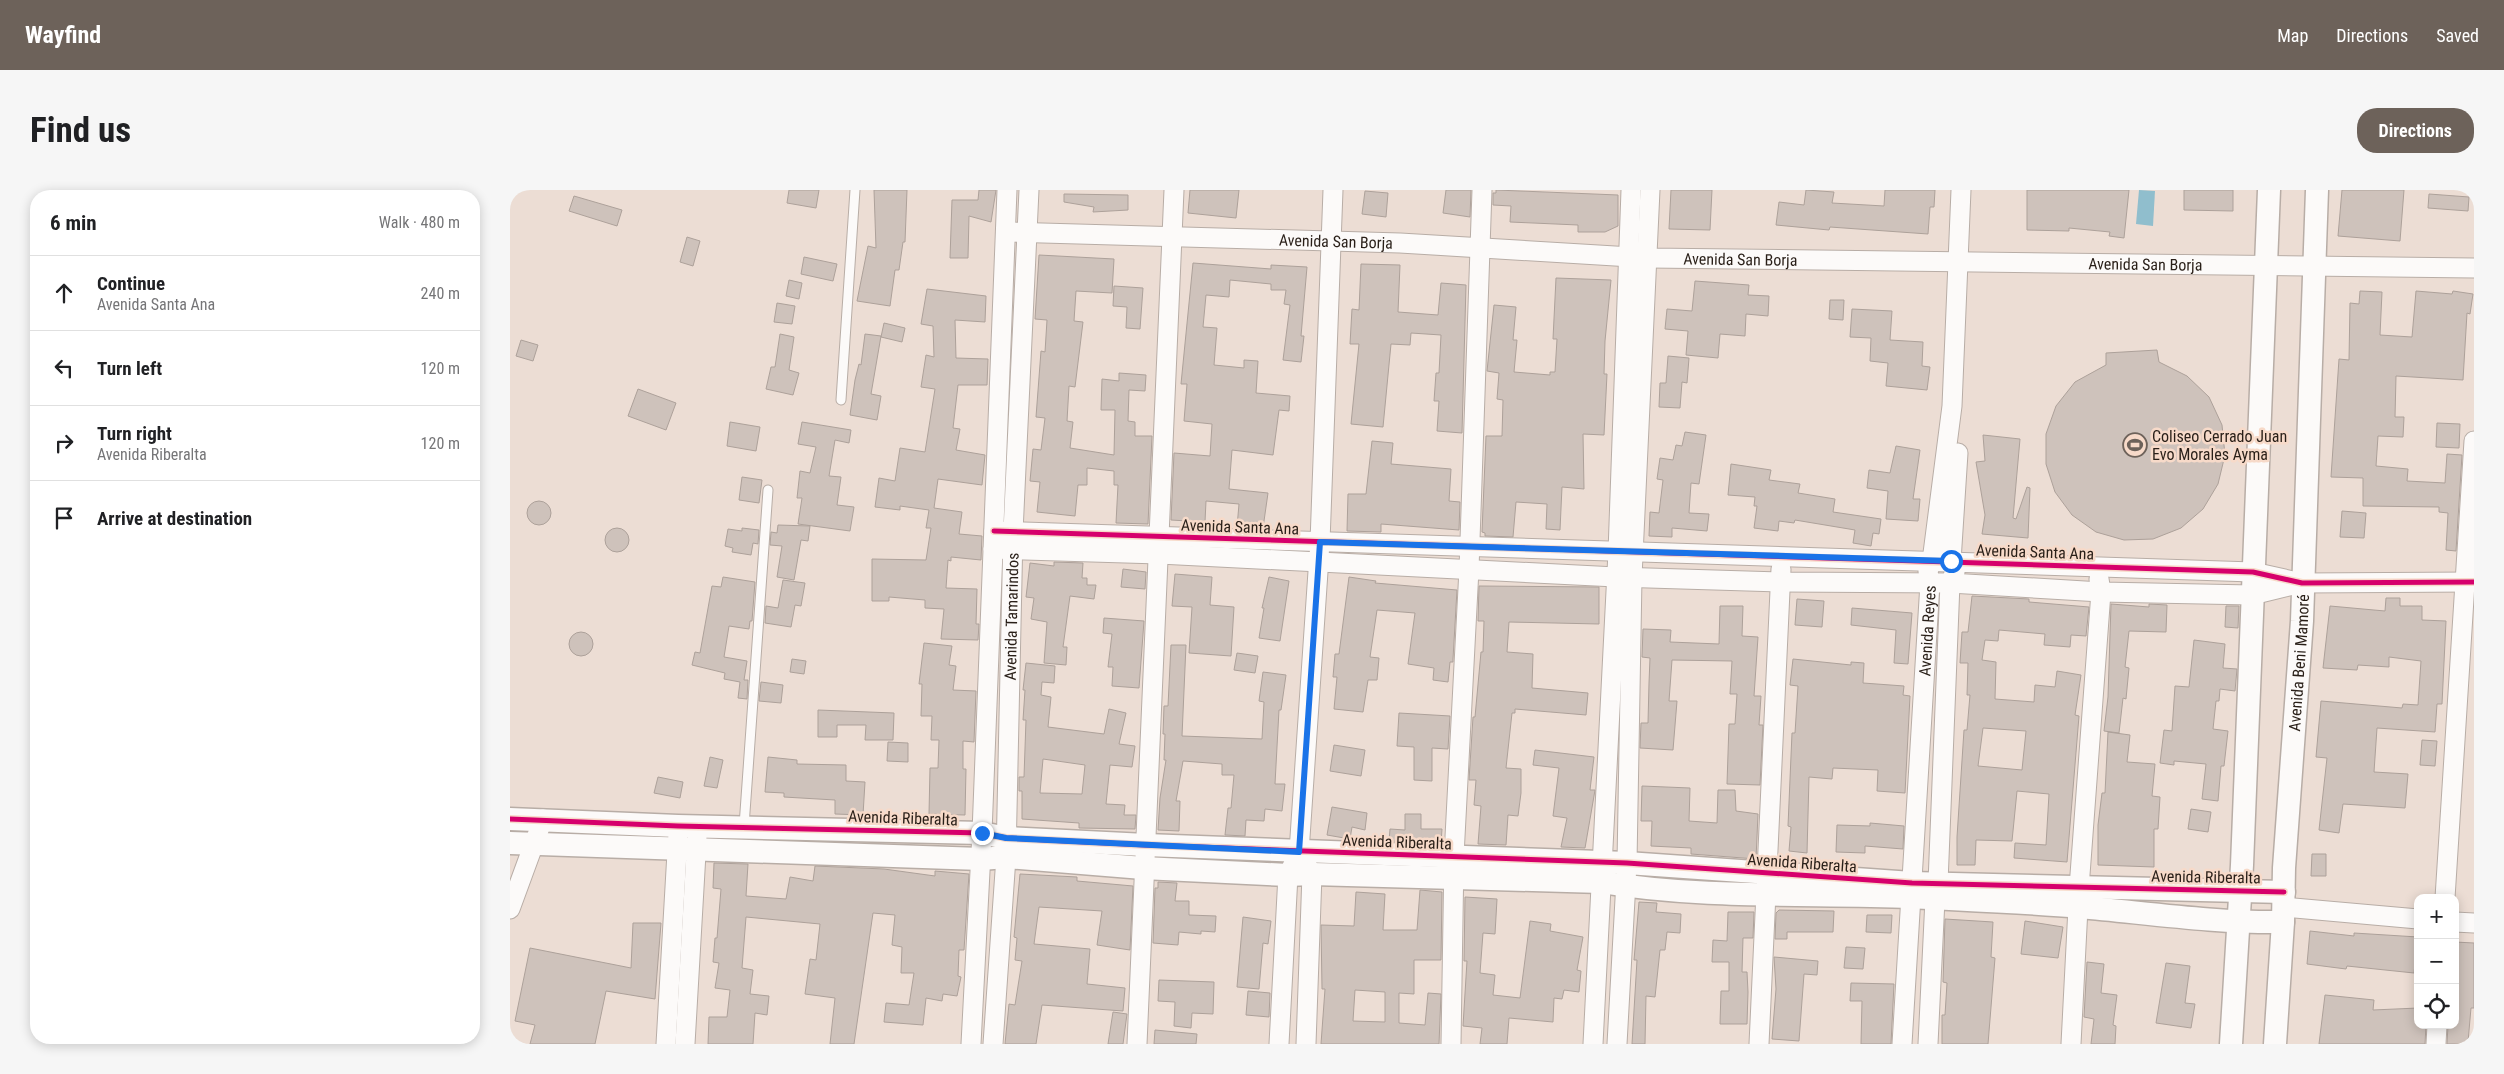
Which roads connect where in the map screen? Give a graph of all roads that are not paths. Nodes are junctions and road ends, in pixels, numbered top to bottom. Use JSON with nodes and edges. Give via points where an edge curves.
{"nodes":[{"id":1,"x":855,"y":190,"type":"edge"},
{"id":2,"x":1007,"y":190,"type":"edge"},
{"id":3,"x":1029,"y":190,"type":"edge"},
{"id":4,"x":1174,"y":190,"type":"edge"},
{"id":5,"x":1333,"y":190,"type":"edge"},
{"id":6,"x":1482,"y":190,"type":"edge"},
{"id":7,"x":1631,"y":190,"type":"edge"},
{"id":8,"x":1650,"y":190,"type":"edge"},
{"id":9,"x":1961,"y":190,"type":"edge"},
{"id":10,"x":1970,"y":190,"type":"edge"},
{"id":11,"x":2269,"y":190,"type":"edge"},
{"id":12,"x":2317,"y":190,"type":"edge"},
{"id":13,"x":1007,"y":232,"type":"junction"},
{"id":14,"x":1027,"y":232,"type":"junction"},
{"id":15,"x":1171,"y":238,"type":"junction"},
{"id":16,"x":1331,"y":241,"type":"junction"},
{"id":17,"x":1479,"y":247,"type":"junction"},
{"id":18,"x":1628,"y":256,"type":"junction"},
{"id":19,"x":1648,"y":258,"type":"junction"},
{"id":20,"x":1963,"y":263,"type":"junction"},
{"id":21,"x":2315,"y":265,"type":"junction"},
{"id":22,"x":2265,"y":266,"type":"junction"},
{"id":23,"x":2474,"y":268,"type":"edge"},
{"id":24,"x":841,"y":400,"type":"dead end"},
{"id":25,"x":2474,"y":441,"type":"edge"},
{"id":26,"x":768,"y":490,"type":"dead end"},
{"id":27,"x":994,"y":540,"type":"junction"},
{"id":28,"x":1013,"y":541,"type":"junction"},
{"id":29,"x":1320,"y":542,"type":"junction"},
{"id":30,"x":1160,"y":545,"type":"junction"},
{"id":31,"x":1469,"y":546,"type":"junction"},
{"id":32,"x":1625,"y":552,"type":"junction"},
{"id":33,"x":1782,"y":555,"type":"junction"},
{"id":34,"x":1932,"y":561,"type":"junction"},
{"id":35,"x":1951,"y":561,"type":"junction"},
{"id":36,"x":1319,"y":563,"type":"junction"},
{"id":37,"x":2097,"y":567,"type":"junction"},
{"id":38,"x":1469,"y":569,"type":"junction"},
{"id":39,"x":2253,"y":572,"type":"junction"},
{"id":40,"x":1624,"y":577,"type":"junction"},
{"id":41,"x":1781,"y":582,"type":"junction"},
{"id":42,"x":2470,"y":582,"type":"edge"},
{"id":43,"x":1930,"y":583,"type":"junction"},
{"id":44,"x":1950,"y":583,"type":"junction"},
{"id":45,"x":2302,"y":583,"type":"junction"},
{"id":46,"x":2101,"y":592,"type":"junction"},
{"id":47,"x":2252,"y":595,"type":"junction"},
{"id":48,"x":510,"y":819,"type":"edge"},
{"id":49,"x":543,"y":819,"type":"junction"},
{"id":50,"x":744,"y":826,"type":"junction"},
{"id":51,"x":982,"y":833,"type":"junction"},
{"id":52,"x":687,"y":837,"type":"junction"},
{"id":53,"x":510,"y":843,"type":"edge"},
{"id":54,"x":534,"y":844,"type":"junction"},
{"id":55,"x":1146,"y":845,"type":"junction"},
{"id":56,"x":1006,"y":847,"type":"junction"},
{"id":57,"x":1299,"y":852,"type":"junction"},
{"id":58,"x":981,"y":859,"type":"junction"},
{"id":59,"x":1627,"y":863,"type":"junction"},
{"id":60,"x":1454,"y":867,"type":"junction"},
{"id":61,"x":1143,"y":868,"type":"junction"},
{"id":62,"x":1601,"y":873,"type":"junction"},
{"id":63,"x":1312,"y":874,"type":"junction"},
{"id":64,"x":1288,"y":875,"type":"junction"},
{"id":65,"x":1766,"y":885,"type":"junction"},
{"id":66,"x":1625,"y":886,"type":"junction"},
{"id":67,"x":1911,"y":890,"type":"junction"},
{"id":68,"x":2240,"y":890,"type":"junction"},
{"id":69,"x":1937,"y":891,"type":"junction"},
{"id":70,"x":2445,"y":894,"type":"edge"},
{"id":71,"x":2079,"y":897,"type":"junction"},
{"id":72,"x":2283,"y":907,"type":"junction"},
{"id":73,"x":510,"y":909,"type":"edge"},
{"id":74,"x":2414,"y":919,"type":"edge"},
{"id":75,"x":2459,"y":922,"type":"edge"},
{"id":76,"x":2238,"y":923,"type":"junction"},
{"id":77,"x":2474,"y":923,"type":"edge"},
{"id":78,"x":2437,"y":1029,"type":"edge"},
{"id":79,"x":666,"y":1044,"type":"edge"},
{"id":80,"x":685,"y":1044,"type":"edge"},
{"id":81,"x":971,"y":1044,"type":"edge"},
{"id":82,"x":993,"y":1044,"type":"edge"},
{"id":83,"x":1137,"y":1044,"type":"edge"},
{"id":84,"x":1280,"y":1044,"type":"edge"},
{"id":85,"x":1306,"y":1044,"type":"edge"},
{"id":86,"x":1451,"y":1044,"type":"edge"},
{"id":87,"x":1592,"y":1044,"type":"edge"},
{"id":88,"x":1617,"y":1044,"type":"edge"},
{"id":89,"x":1759,"y":1044,"type":"edge"},
{"id":90,"x":1902,"y":1044,"type":"edge"},
{"id":91,"x":1928,"y":1044,"type":"edge"},
{"id":92,"x":2071,"y":1044,"type":"edge"},
{"id":93,"x":2231,"y":1044,"type":"edge"},
{"id":94,"x":2275,"y":1044,"type":"edge"},
{"id":95,"x":2436,"y":1044,"type":"edge"}],
"edges":[{"from":1,"to":24,"type":"lane"},
{"from":2,"to":13,"type":"street","name":"Avenida Tamarindos"},
{"from":3,"to":14,"type":"street","name":"Avenida Tamarindos"},
{"from":4,"to":15,"type":"street"},
{"from":5,"to":16,"type":"street"},
{"from":6,"to":17,"type":"street"},
{"from":7,"to":18,"type":"street"},
{"from":8,"to":19,"type":"street"},
{"from":9,"to":20,"type":"street","name":"Avenida Reyes"},
{"from":10,"to":20,"type":"street","name":"Avenida Reyes"},
{"from":11,"to":22,"type":"street"},
{"from":12,"to":21,"type":"street","name":"Avenida Beni Mamoré"},
{"from":13,"to":14,"type":"street","name":"Avenida San Borja"},
{"from":13,"to":27,"type":"street","name":"Avenida Tamarindos"},
{"from":14,"to":15,"type":"street","name":"Avenida San Borja"},
{"from":14,"to":28,"type":"street","name":"Avenida Tamarindos"},
{"from":15,"to":16,"type":"street","name":"Avenida San Borja"},
{"from":15,"to":30,"type":"street"},
{"from":16,"to":17,"type":"street","name":"Avenida San Borja"},
{"from":16,"to":29,"type":"street"},
{"from":17,"to":18,"type":"street","name":"Avenida San Borja"},
{"from":17,"to":31,"type":"street"},
{"from":18,"to":19,"type":"street","name":"Avenida San Borja"},
{"from":18,"to":32,"type":"street"},
{"from":19,"to":20,"type":"street","name":"Avenida San Borja"},
{"from":19,"to":32,"type":"street"},
{"from":20,"to":22,"type":"street","name":"Avenida San Borja"},
{"from":20,"to":34,"type":"street","name":"Avenida Reyes","via":[[1952,406]]},
{"from":20,"to":35,"type":"street","name":"Avenida Reyes"},
{"from":21,"to":22,"type":"street","name":"Avenida San Borja"},
{"from":21,"to":23,"type":"street","name":"Avenida San Borja"},
{"from":21,"to":45,"type":"street","name":"Avenida Beni Mamoré"},
{"from":22,"to":39,"type":"street"},
{"from":25,"to":42,"type":"street"},
{"from":26,"to":50,"type":"lane"},
{"from":27,"to":28,"type":"street","name":"Avenida Santa Ana"},
{"from":27,"to":51,"type":"street","name":"Avenida Tamarindos"},
{"from":28,"to":30,"type":"street","name":"Avenida Santa Ana"},
{"from":28,"to":56,"type":"street","name":"Avenida Tamarindos"},
{"from":29,"to":30,"type":"street","name":"Avenida Santa Ana"},
{"from":29,"to":31,"type":"street","name":"Avenida Santa Ana"},
{"from":29,"to":36,"type":"street"},
{"from":30,"to":36,"type":"street","name":"Avenida Santa Ana"},
{"from":30,"to":55,"type":"street"},
{"from":31,"to":32,"type":"street","name":"Avenida Santa Ana"},
{"from":31,"to":38,"type":"street"},
{"from":32,"to":33,"type":"street","name":"Avenida Santa Ana"},
{"from":32,"to":40,"type":"street"},
{"from":33,"to":34,"type":"street","name":"Avenida Santa Ana"},
{"from":33,"to":41,"type":"street"},
{"from":34,"to":35,"type":"street","name":"Avenida Santa Ana"},
{"from":34,"to":43,"type":"street","name":"Avenida Reyes","via":[[1928,571]]},
{"from":35,"to":37,"type":"street","name":"Avenida Santa Ana"},
{"from":35,"to":44,"type":"street","name":"Avenida Reyes","via":[[1955,572]]},
{"from":36,"to":38,"type":"street","name":"Avenida Santa Ana"},
{"from":36,"to":57,"type":"street"},
{"from":37,"to":39,"type":"street","name":"Avenida Santa Ana"},
{"from":37,"to":46,"type":"street"},
{"from":38,"to":40,"type":"street","name":"Avenida Santa Ana"},
{"from":38,"to":60,"type":"street"},
{"from":39,"to":45,"type":"street","name":"Avenida Santa Ana"},
{"from":39,"to":47,"type":"street"},
{"from":40,"to":41,"type":"street","name":"Avenida Santa Ana"},
{"from":40,"to":59,"type":"street"},
{"from":40,"to":62,"type":"street"},
{"from":41,"to":43,"type":"street","name":"Avenida Santa Ana"},
{"from":41,"to":65,"type":"street"},
{"from":42,"to":45,"type":"street","name":"Avenida Santa Ana"},
{"from":42,"to":70,"type":"street"},
{"from":43,"to":44,"type":"street","name":"Avenida Santa Ana"},
{"from":43,"to":67,"type":"street","name":"Avenida Reyes"},
{"from":44,"to":46,"type":"street","name":"Avenida Santa Ana"},
{"from":44,"to":69,"type":"street","name":"Avenida Reyes"},
{"from":45,"to":47,"type":"street","name":"Avenida Santa Ana"},
{"from":45,"to":72,"type":"street","name":"Avenida Beni Mamoré"},
{"from":46,"to":47,"type":"street","name":"Avenida Santa Ana"},
{"from":46,"to":71,"type":"street"},
{"from":47,"to":68,"type":"street"},
{"from":48,"to":49,"type":"street","name":"Avenida Riberalta"},
{"from":49,"to":52,"type":"street","name":"Avenida Riberalta"},
{"from":49,"to":54,"type":"street"},
{"from":50,"to":51,"type":"street","name":"Avenida Riberalta"},
{"from":50,"to":52,"type":"street","name":"Avenida Riberalta"},
{"from":51,"to":56,"type":"street","name":"Avenida Riberalta"},
{"from":51,"to":58,"type":"street","name":"Avenida Tamarindos"},
{"from":52,"to":54,"type":"street","name":"Avenida Riberalta"},
{"from":52,"to":58,"type":"street","name":"Avenida Riberalta"},
{"from":52,"to":79,"type":"street"},
{"from":52,"to":80,"type":"street"},
{"from":53,"to":54,"type":"street","name":"Avenida Riberalta"},
{"from":54,"to":73,"type":"street"},
{"from":55,"to":56,"type":"street","name":"Avenida Riberalta"},
{"from":55,"to":57,"type":"street","name":"Avenida Riberalta"},
{"from":55,"to":61,"type":"street"},
{"from":56,"to":58,"type":"street","name":"Avenida Riberalta"},
{"from":56,"to":61,"type":"street","name":"Avenida Riberalta"},
{"from":56,"to":82,"type":"street","name":"Avenida Tamarindos"},
{"from":57,"to":60,"type":"street","name":"Avenida Riberalta"},
{"from":57,"to":63,"type":"street"},
{"from":57,"to":64,"type":"street"},
{"from":58,"to":81,"type":"street","name":"Avenida Tamarindos"},
{"from":59,"to":62,"type":"street","name":"Avenida Riberalta"},
{"from":59,"to":65,"type":"street","name":"Avenida Riberalta"},
{"from":59,"to":66,"type":"street"},
{"from":60,"to":62,"type":"street","name":"Avenida Riberalta"},
{"from":60,"to":63,"type":"street","name":"Avenida Riberalta"},
{"from":60,"to":86,"type":"street"},
{"from":61,"to":64,"type":"street","name":"Avenida Riberalta"},
{"from":61,"to":83,"type":"street"},
{"from":62,"to":66,"type":"street","name":"Avenida Riberalta"},
{"from":62,"to":87,"type":"street"},
{"from":63,"to":64,"type":"street","name":"Avenida Riberalta"},
{"from":63,"to":85,"type":"street"},
{"from":64,"to":84,"type":"street"},
{"from":65,"to":66,"type":"street","name":"Avenida Riberalta"},
{"from":65,"to":67,"type":"street","name":"Avenida Riberalta"},
{"from":65,"to":89,"type":"street"},
{"from":66,"to":88,"type":"street"},
{"from":67,"to":69,"type":"street","name":"Avenida Riberalta"},
{"from":67,"to":90,"type":"street","name":"Avenida Reyes"},
{"from":68,"to":71,"type":"street","name":"Avenida Riberalta"},
{"from":68,"to":72,"type":"street","name":"Avenida Riberalta"},
{"from":68,"to":76,"type":"street"},
{"from":69,"to":71,"type":"street","name":"Avenida Riberalta"},
{"from":69,"to":91,"type":"street","name":"Avenida Reyes"},
{"from":71,"to":76,"type":"street","name":"Avenida Riberalta"},
{"from":71,"to":92,"type":"street"},
{"from":72,"to":74,"type":"street"},
{"from":72,"to":76,"type":"street","name":"Avenida Riberalta"},
{"from":72,"to":94,"type":"street","name":"Avenida Beni Mamoré"},
{"from":75,"to":77,"type":"street"},
{"from":76,"to":93,"type":"street"},
{"from":78,"to":95,"type":"street"}]}
